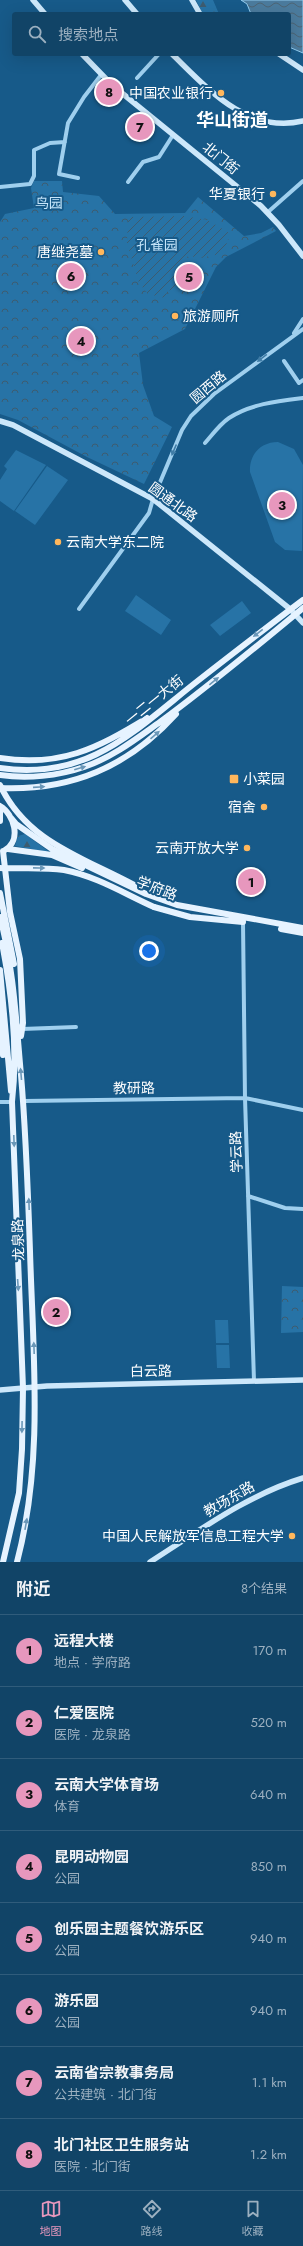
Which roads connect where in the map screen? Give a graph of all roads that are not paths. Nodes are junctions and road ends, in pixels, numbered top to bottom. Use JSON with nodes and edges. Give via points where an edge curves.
{"nodes":[{"id":1,"x":33,"y":0,"type":"edge"},
{"id":2,"x":125,"y":0,"type":"edge"},
{"id":3,"x":128,"y":0,"type":"edge"},
{"id":4,"x":192,"y":0,"type":"edge"},
{"id":5,"x":43,"y":12,"type":"edge"},
{"id":6,"x":135,"y":12,"type":"edge"},
{"id":7,"x":138,"y":12,"type":"edge"},
{"id":8,"x":199,"y":12,"type":"edge"},
{"id":9,"x":84,"y":56,"type":"edge"},
{"id":10,"x":157,"y":56,"type":"edge"},
{"id":11,"x":174,"y":56,"type":"edge"},
{"id":12,"x":178,"y":56,"type":"edge"},
{"id":13,"x":283,"y":56,"type":"edge"},
{"id":14,"x":303,"y":70,"type":"edge"},
{"id":15,"x":102,"y":76,"type":"junction"},
{"id":16,"x":137,"y":78,"type":"dead end"},
{"id":17,"x":303,"y":117,"type":"edge"},
{"id":18,"x":303,"y":121,"type":"edge"},
{"id":19,"x":173,"y":135,"type":"junction"},
{"id":20,"x":65,"y":142,"type":"junction"},
{"id":21,"x":78,"y":178,"type":"dead end"},
{"id":22,"x":303,"y":181,"type":"edge"},
{"id":23,"x":128,"y":182,"type":"dead end"},
{"id":24,"x":0,"y":188,"type":"edge"},
{"id":25,"x":268,"y":212,"type":"junction"},
{"id":26,"x":303,"y":256,"type":"edge"},
{"id":27,"x":303,"y":319,"type":"edge"},
{"id":28,"x":303,"y":329,"type":"edge"},
{"id":29,"x":293,"y":335,"type":"junction"},
{"id":30,"x":284,"y":361,"type":"dead end"},
{"id":31,"x":303,"y":380,"type":"edge"},
{"id":32,"x":303,"y":398,"type":"edge"},
{"id":33,"x":0,"y":421,"type":"edge"},
{"id":34,"x":205,"y":443,"type":"dead end"},
{"id":35,"x":153,"y":498,"type":"junction"},
{"id":36,"x":303,"y":600,"type":"edge"},
{"id":37,"x":303,"y":608,"type":"edge"},
{"id":38,"x":79,"y":609,"type":"dead end"},
{"id":39,"x":290,"y":610,"type":"junction"},
{"id":40,"x":295,"y":615,"type":"junction"},
{"id":41,"x":303,"y":623,"type":"edge"},
{"id":42,"x":183,"y":705,"type":"junction"},
{"id":43,"x":161,"y":710,"type":"junction"},
{"id":44,"x":0,"y":758,"type":"edge"},
{"id":45,"x":0,"y":768,"type":"edge"},
{"id":46,"x":0,"y":775,"type":"edge"},
{"id":47,"x":0,"y":785,"type":"edge"},
{"id":48,"x":0,"y":788,"type":"edge"},
{"id":49,"x":0,"y":807,"type":"edge"},
{"id":50,"x":11,"y":818,"type":"junction"},
{"id":51,"x":0,"y":821,"type":"edge"},
{"id":52,"x":4,"y":851,"type":"edge"},
{"id":53,"x":0,"y":868,"type":"edge"},
{"id":54,"x":0,"y":893,"type":"edge"},
{"id":55,"x":177,"y":905,"type":"junction"},
{"id":56,"x":0,"y":917,"type":"edge"},
{"id":57,"x":243,"y":922,"type":"junction"},
{"id":58,"x":303,"y":928,"type":"edge"},
{"id":59,"x":303,"y":932,"type":"edge"},
{"id":60,"x":0,"y":933,"type":"edge"},
{"id":61,"x":11,"y":968,"type":"junction"},
{"id":62,"x":0,"y":970,"type":"edge"},
{"id":63,"x":0,"y":1007,"type":"edge"},
{"id":64,"x":76,"y":1027,"type":"dead end"},
{"id":65,"x":22,"y":1029,"type":"junction"},
{"id":66,"x":19,"y":1045,"type":"junction"},
{"id":67,"x":245,"y":1098,"type":"junction"},
{"id":68,"x":0,"y":1102,"type":"edge"},
{"id":69,"x":12,"y":1102,"type":"junction"},
{"id":70,"x":24,"y":1102,"type":"junction"},
{"id":71,"x":303,"y":1110,"type":"edge"},
{"id":72,"x":248,"y":1196,"type":"junction"},
{"id":73,"x":303,"y":1209,"type":"edge"},
{"id":74,"x":303,"y":1380,"type":"edge"},
{"id":75,"x":254,"y":1381,"type":"junction"},
{"id":76,"x":35,"y":1386,"type":"junction"},
{"id":77,"x":23,"y":1388,"type":"junction"},
{"id":78,"x":0,"y":1390,"type":"edge"},
{"id":79,"x":303,"y":1478,"type":"edge"},
{"id":80,"x":3,"y":1562,"type":"edge"},
{"id":81,"x":17,"y":1562,"type":"edge"},
{"id":82,"x":150,"y":1562,"type":"edge"}],
"edges":[{"from":1,"to":5,"type":"street"},
{"from":2,"to":6,"type":"street"},
{"from":3,"to":7,"type":"street"},
{"from":4,"to":8,"type":"street"},
{"from":9,"to":15,"type":"street","name":"北门街"},
{"from":10,"to":16,"type":"street"},
{"from":11,"to":18,"type":"street","via":[[239,112],[262,122]]},
{"from":12,"to":17,"type":"street","via":[[240,110],[263,118],[281,120]]},
{"from":13,"to":14,"type":"street"},
{"from":15,"to":19,"type":"street","name":"北门街"},
{"from":15,"to":20,"type":"street","via":[[72,116]]},
{"from":19,"to":23,"type":"street","via":[[159,157],[143,162]]},
{"from":19,"to":25,"type":"street","name":"北门街"},
{"from":20,"to":21,"type":"street","via":[[59,174]]},
{"from":20,"to":24,"type":"street","via":[[50,143],[34,150],[34,176],[30,184]]},
{"from":22,"to":25,"type":"street"},
{"from":25,"to":26,"type":"street","name":"北门街"},
{"from":27,"to":29,"type":"street","name":"圆西路"},
{"from":28,"to":29,"type":"street","name":"圆西路"},
{"from":29,"to":35,"type":"street","name":"圆西路","one_way":true,"via":[[214,394],[191,416],[182,430]]},
{"from":30,"to":31,"type":"street","via":[[299,383]]},
{"from":32,"to":34,"type":"street","via":[[271,402],[241,411],[228,419]]},
{"from":33,"to":35,"type":"street","name":"圆通北路","via":[[13,425]]},
{"from":35,"to":38,"type":"street","name":"圆西路","via":[[149,513],[141,526]]},
{"from":35,"to":39,"type":"street","name":"圆通北路"},
{"from":36,"to":39,"type":"main road","name":"一二一大街"},
{"from":37,"to":40,"type":"main road","name":"一二一大街"},
{"from":39,"to":40,"type":"street","name":"圆通北路"},
{"from":39,"to":43,"type":"main road","name":"一二一大街","one_way":true},
{"from":40,"to":41,"type":"street","name":"圆通北路"},
{"from":42,"to":40,"type":"main road","name":"一二一大街","one_way":true},
{"from":46,"to":42,"type":"main road","name":"一二一大街","one_way":true,"via":[[36,776],[84,767],[107,758]]},
{"from":48,"to":42,"type":"main road","one_way":true,"via":[[66,783],[104,770],[135,752],[162,729]]},
{"from":43,"to":44,"type":"main road","via":[[88,750],[71,756],[48,760]]},
{"from":43,"to":45,"type":"main road","name":"一二一大街","via":[[120,742],[77,762],[29,770]]},
{"from":47,"to":55,"type":"main road","name":"学府路","bridge":true,"via":[[18,816],[58,848]]},
{"from":49,"to":50,"type":"main road","name":"学府路"},
{"from":49,"to":51,"type":"main road"},
{"from":50,"to":52,"type":"main road","via":[[14,833]]},
{"from":50,"to":55,"type":"main road","name":"学府路","via":[[52,849],[146,894]]},
{"from":52,"to":57,"type":"main road","name":"学府路","via":[[52,855],[145,897],[176,908]]},
{"from":52,"to":65,"type":"main road","via":[[9,906],[20,959]]},
{"from":53,"to":57,"type":"main road","one_way":true,"bridge":true,"via":[[64,870],[83,875],[154,907],[190,917]]},
{"from":54,"to":61,"type":"main road","via":[[12,948]]},
{"from":55,"to":58,"type":"main road","name":"学府路"},
{"from":56,"to":61,"type":"main road","name":"龙泉路"},
{"from":57,"to":59,"type":"main road","name":"学府路"},
{"from":57,"to":67,"type":"street","name":"学云路"},
{"from":60,"to":61,"type":"main road","name":"龙泉路"},
{"from":61,"to":66,"type":"main road","name":"龙泉路"},
{"from":61,"to":69,"type":"main road","name":"龙泉路","via":[[14,1052]]},
{"from":62,"to":69,"type":"main road"},
{"from":63,"to":69,"type":"main road","via":[[4,1064]]},
{"from":64,"to":65,"type":"street"},
{"from":65,"to":66,"type":"main road"},
{"from":70,"to":66,"type":"main road","name":"龙泉路","one_way":true},
{"from":67,"to":70,"type":"street","name":"教研路"},
{"from":67,"to":71,"type":"street","name":"教研路"},
{"from":67,"to":72,"type":"street","name":"学云路"},
{"from":68,"to":69,"type":"street"},
{"from":69,"to":77,"type":"main road","name":"龙泉路","one_way":true},
{"from":76,"to":70,"type":"main road","name":"龙泉路","one_way":true},
{"from":72,"to":73,"type":"street","via":[[285,1208]]},
{"from":72,"to":75,"type":"street","name":"学云路"},
{"from":74,"to":75,"type":"street","name":"白云路"},
{"from":75,"to":76,"type":"street","name":"白云路"},
{"from":76,"to":77,"type":"street","name":"白云路"},
{"from":81,"to":76,"type":"main road","name":"龙泉路","one_way":true,"via":[[33,1475]]},
{"from":77,"to":78,"type":"street","name":"白云路"},
{"from":77,"to":80,"type":"main road","name":"龙泉路","one_way":true,"via":[[18,1493]]},
{"from":79,"to":82,"type":"street","name":"教场东路","via":[[277,1486],[244,1503]]}]}
